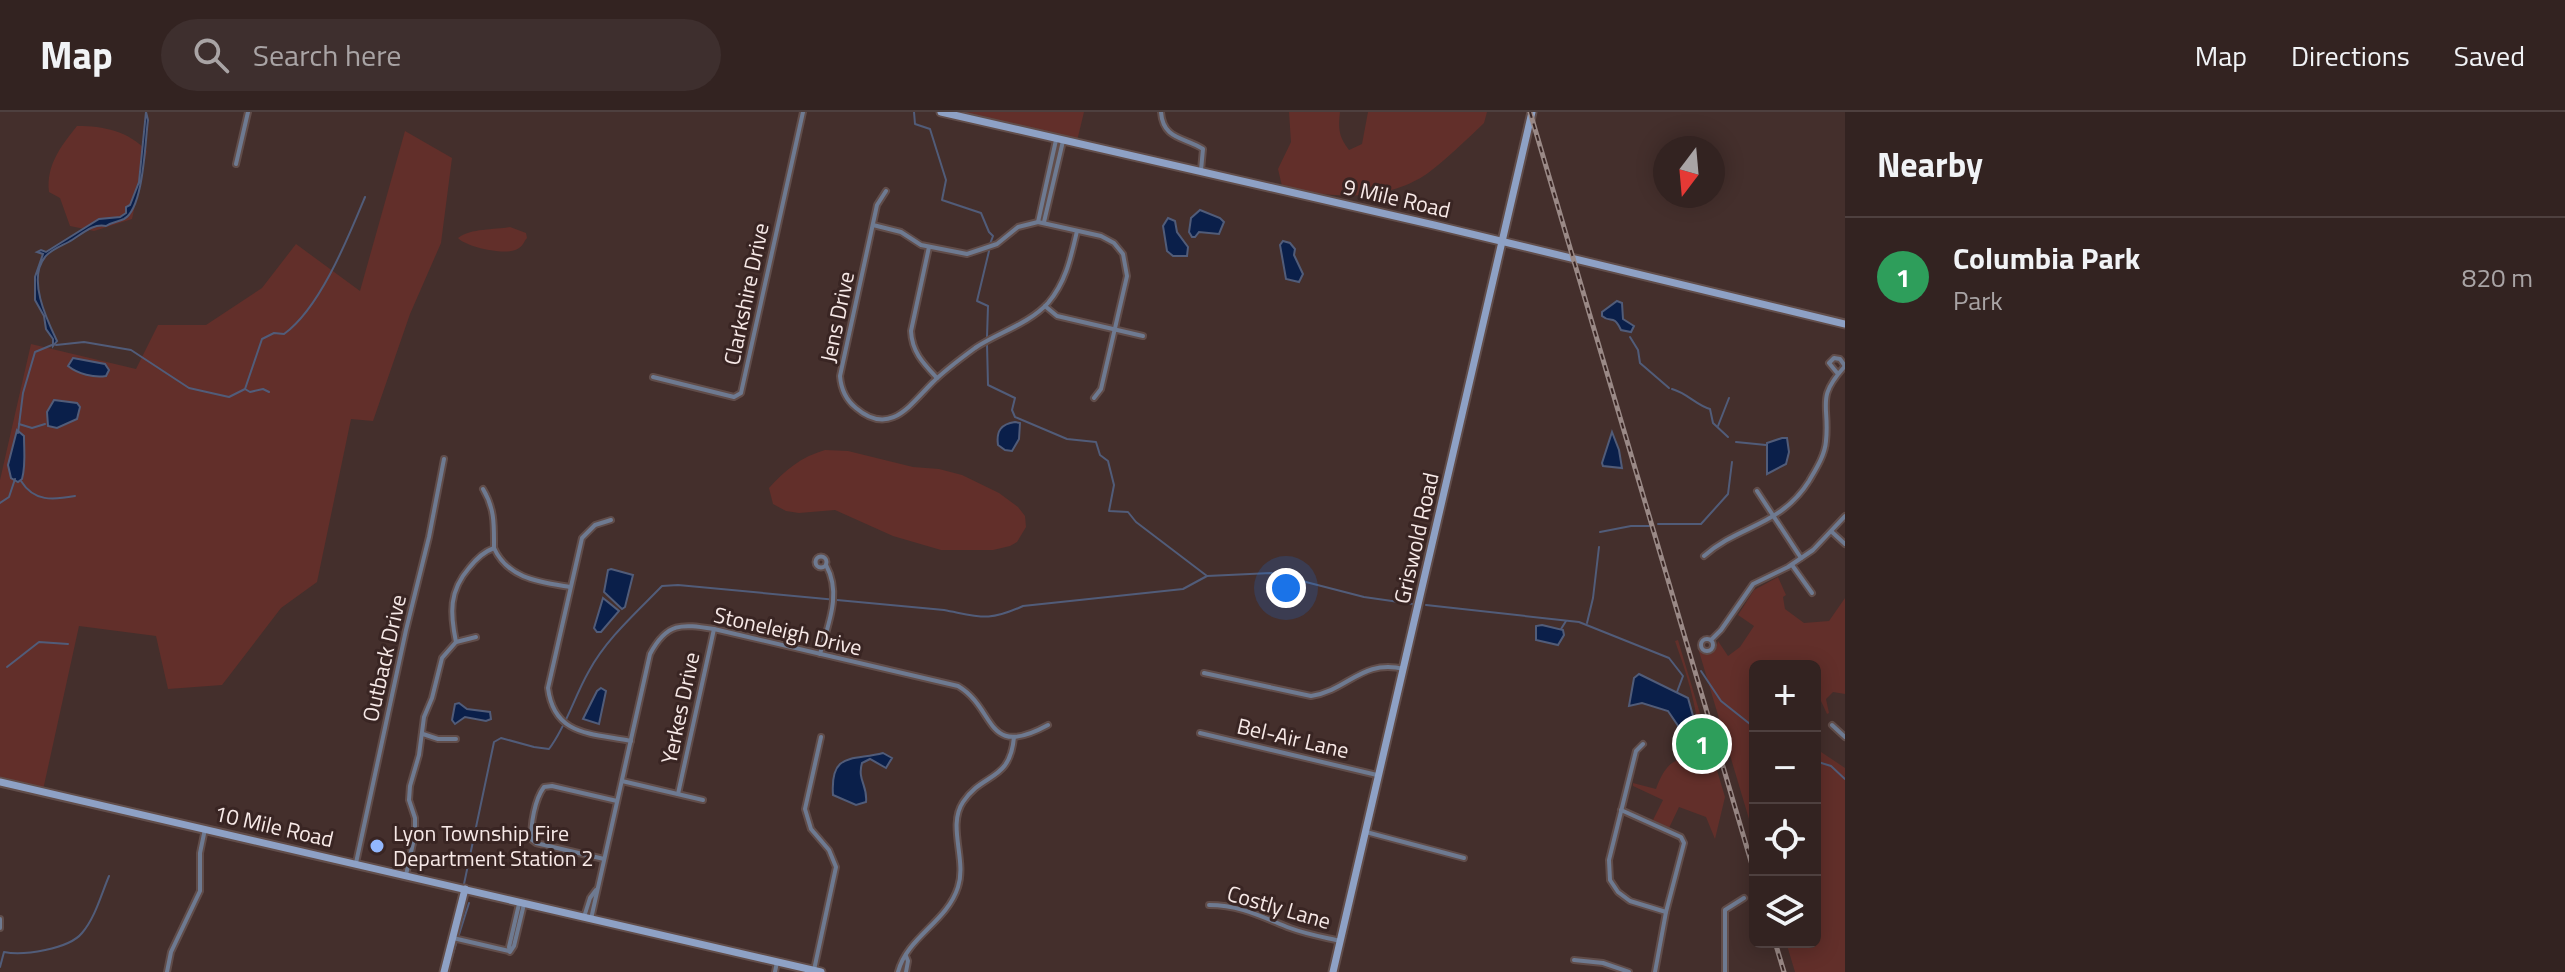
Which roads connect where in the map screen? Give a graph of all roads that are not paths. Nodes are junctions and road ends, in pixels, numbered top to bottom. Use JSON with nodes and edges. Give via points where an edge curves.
{"nodes":[{"id":1,"x":248,"y":112,"type":"edge"},
{"id":2,"x":803,"y":112,"type":"edge"},
{"id":3,"x":941,"y":112,"type":"edge"},
{"id":4,"x":1161,"y":112,"type":"edge"},
{"id":5,"x":1532,"y":112,"type":"edge"},
{"id":6,"x":1059,"y":140,"type":"junction"},
{"id":7,"x":236,"y":164,"type":"dead end"},
{"id":8,"x":1201,"y":172,"type":"junction"},
{"id":9,"x":886,"y":191,"type":"dead end"},
{"id":10,"x":1041,"y":222,"type":"junction"},
{"id":11,"x":873,"y":225,"type":"junction"},
{"id":12,"x":1077,"y":231,"type":"junction"},
{"id":13,"x":1503,"y":241,"type":"junction"},
{"id":14,"x":929,"y":247,"type":"junction"},
{"id":15,"x":1045,"y":306,"type":"junction"},
{"id":16,"x":1845,"y":324,"type":"edge"},
{"id":17,"x":1115,"y":330,"type":"junction"},
{"id":18,"x":1143,"y":336,"type":"dead end"},
{"id":19,"x":1838,"y":374,"type":"dead end"},
{"id":20,"x":653,"y":377,"type":"dead end"},
{"id":21,"x":937,"y":378,"type":"junction"},
{"id":22,"x":1094,"y":398,"type":"dead end"},
{"id":23,"x":444,"y":459,"type":"dead end"},
{"id":24,"x":483,"y":489,"type":"dead end"},
{"id":25,"x":1757,"y":491,"type":"dead end"},
{"id":26,"x":1845,"y":516,"type":"edge"},
{"id":27,"x":1773,"y":518,"type":"junction"},
{"id":28,"x":611,"y":520,"type":"dead end"},
{"id":29,"x":1832,"y":532,"type":"junction"},
{"id":30,"x":1845,"y":544,"type":"edge"},
{"id":31,"x":494,"y":548,"type":"junction"},
{"id":32,"x":1704,"y":556,"type":"dead end"},
{"id":33,"x":1801,"y":558,"type":"junction"},
{"id":34,"x":826,"y":565,"type":"dead end"},
{"id":35,"x":1792,"y":565,"type":"junction"},
{"id":36,"x":571,"y":588,"type":"junction"},
{"id":37,"x":1812,"y":593,"type":"dead end"},
{"id":38,"x":714,"y":629,"type":"junction"},
{"id":39,"x":476,"y":637,"type":"dead end"},
{"id":40,"x":1711,"y":640,"type":"dead end"},
{"id":41,"x":456,"y":642,"type":"junction"},
{"id":42,"x":820,"y":654,"type":"junction"},
{"id":43,"x":1404,"y":669,"type":"junction"},
{"id":44,"x":1204,"y":673,"type":"dead end"},
{"id":45,"x":1048,"y":725,"type":"dead end"},
{"id":46,"x":1832,"y":725,"type":"dead end"},
{"id":47,"x":1200,"y":733,"type":"dead end"},
{"id":48,"x":423,"y":734,"type":"junction"},
{"id":49,"x":821,"y":737,"type":"dead end"},
{"id":50,"x":1014,"y":737,"type":"junction"},
{"id":51,"x":1845,"y":737,"type":"edge"},
{"id":52,"x":456,"y":739,"type":"dead end"},
{"id":53,"x":631,"y":741,"type":"junction"},
{"id":54,"x":1643,"y":744,"type":"dead end"},
{"id":55,"x":1379,"y":775,"type":"junction"},
{"id":56,"x":622,"y":781,"type":"junction"},
{"id":57,"x":0,"y":782,"type":"edge"},
{"id":58,"x":678,"y":794,"type":"junction"},
{"id":59,"x":703,"y":800,"type":"dead end"},
{"id":60,"x":617,"y":801,"type":"junction"},
{"id":61,"x":1620,"y":810,"type":"junction"},
{"id":62,"x":205,"y":829,"type":"junction"},
{"id":63,"x":1366,"y":832,"type":"junction"},
{"id":64,"x":1464,"y":858,"type":"dead end"},
{"id":65,"x":604,"y":859,"type":"junction"},
{"id":66,"x":356,"y":863,"type":"junction"},
{"id":67,"x":406,"y":875,"type":"junction"},
{"id":68,"x":465,"y":889,"type":"junction"},
{"id":69,"x":1744,"y":898,"type":"dead end"},
{"id":70,"x":522,"y":902,"type":"junction"},
{"id":71,"x":1209,"y":905,"type":"dead end"},
{"id":72,"x":1666,"y":912,"type":"junction"},
{"id":73,"x":588,"y":918,"type":"junction"},
{"id":74,"x":0,"y":919,"type":"edge"},
{"id":75,"x":0,"y":928,"type":"edge"},
{"id":76,"x":453,"y":938,"type":"junction"},
{"id":77,"x":1340,"y":941,"type":"junction"},
{"id":78,"x":906,"y":956,"type":"junction"},
{"id":79,"x":1574,"y":960,"type":"dead end"},
{"id":80,"x":777,"y":962,"type":"junction"},
{"id":81,"x":817,"y":971,"type":"edge"},
{"id":82,"x":167,"y":972,"type":"edge"},
{"id":83,"x":444,"y":972,"type":"edge"},
{"id":84,"x":775,"y":972,"type":"edge"},
{"id":85,"x":898,"y":972,"type":"edge"},
{"id":86,"x":906,"y":972,"type":"edge"},
{"id":87,"x":1333,"y":972,"type":"edge"},
{"id":88,"x":1629,"y":972,"type":"edge"},
{"id":89,"x":1655,"y":972,"type":"edge"},
{"id":90,"x":1725,"y":972,"type":"edge"}],
"edges":[{"from":1,"to":7,"type":"street"},
{"from":2,"to":20,"type":"street","name":"Clarkshire Drive","via":[[741,393],[734,397]]},
{"from":3,"to":6,"type":"street","name":"9 Mile Road"},
{"from":4,"to":8,"type":"street","via":[[1170,134],[1203,149]]},
{"from":5,"to":13,"type":"street","name":"Griswold Road"},
{"from":6,"to":8,"type":"street","name":"9 Mile Road"},
{"from":6,"to":10,"type":"street"},
{"from":8,"to":13,"type":"street","name":"9 Mile Road"},
{"from":9,"to":11,"type":"street"},
{"from":10,"to":12,"type":"street"},
{"from":10,"to":14,"type":"street","via":[[1018,227],[974,253]]},
{"from":11,"to":14,"type":"street"},
{"from":11,"to":21,"type":"street","name":"Jens Drive","via":[[842,368],[843,391],[864,413],[889,418],[906,412]]},
{"from":12,"to":15,"type":"street","via":[[1067,273]]},
{"from":12,"to":17,"type":"street","via":[[1101,236],[1123,254],[1127,276]]},
{"from":13,"to":16,"type":"street","name":"9 Mile Road"},
{"from":13,"to":43,"type":"street","name":"Griswold Road"},
{"from":14,"to":21,"type":"street","via":[[911,331],[915,353]]},
{"from":15,"to":17,"type":"street","via":[[1057,316]]},
{"from":15,"to":21,"type":"street"},
{"from":17,"to":18,"type":"street"},
{"from":17,"to":22,"type":"street","via":[[1101,389]]},
{"from":19,"to":27,"type":"street","via":[[1824,407],[1824,451],[1804,489]]},
{"from":23,"to":66,"type":"street","name":"Outback Drive"},
{"from":24,"to":31,"type":"street","via":[[495,517]]},
{"from":25,"to":27,"type":"street"},
{"from":26,"to":29,"type":"street"},
{"from":27,"to":32,"type":"street"},
{"from":27,"to":33,"type":"street"},
{"from":28,"to":36,"type":"street","via":[[595,525],[582,538]]},
{"from":29,"to":30,"type":"street"},
{"from":29,"to":33,"type":"street"},
{"from":31,"to":36,"type":"street","via":[[520,576]]},
{"from":31,"to":41,"type":"street","via":[[478,556],[453,591]]},
{"from":33,"to":35,"type":"street"},
{"from":34,"to":42,"type":"street","via":[[834,599]]},
{"from":35,"to":37,"type":"street"},
{"from":35,"to":40,"type":"street","via":[[1753,584]]},
{"from":36,"to":53,"type":"street","via":[[548,688],[550,705],[572,729]]},
{"from":38,"to":42,"type":"street","name":"Stoneleigh Drive"},
{"from":38,"to":53,"type":"street","name":"Stoneleigh Drive","via":[[685,624],[657,641]]},
{"from":38,"to":58,"type":"street","name":"Yerkes Drive"},
{"from":39,"to":41,"type":"street"},
{"from":41,"to":48,"type":"street","via":[[442,658]]},
{"from":42,"to":50,"type":"street","name":"Stoneleigh Drive","via":[[958,686],[969,693],[994,730]]},
{"from":43,"to":44,"type":"street","via":[[1372,668],[1328,692],[1305,696]]},
{"from":43,"to":55,"type":"street","name":"Griswold Road"},
{"from":45,"to":50,"type":"street"},
{"from":46,"to":51,"type":"street"},
{"from":47,"to":55,"type":"street","name":"Bel-Air Lane"},
{"from":48,"to":52,"type":"street"},
{"from":48,"to":67,"type":"street","via":[[410,786],[415,834]]},
{"from":49,"to":81,"type":"street","via":[[805,809],[811,829],[836,867]]},
{"from":50,"to":78,"type":"street","via":[[1004,769],[961,804],[959,887],[950,907]]},
{"from":53,"to":56,"type":"street","name":"Stoneleigh Drive"},
{"from":54,"to":61,"type":"street","via":[[1636,751]]},
{"from":55,"to":63,"type":"street","name":"Griswold Road"},
{"from":56,"to":58,"type":"street"},
{"from":56,"to":60,"type":"street","name":"Stoneleigh Drive"},
{"from":57,"to":62,"type":"street","name":"10 Mile Road"},
{"from":58,"to":59,"type":"street"},
{"from":60,"to":65,"type":"street","name":"Stoneleigh Drive"},
{"from":60,"to":65,"type":"street","via":[[548,786],[539,794],[532,840]]},
{"from":61,"to":72,"type":"street","via":[[1610,880],[1630,901]]},
{"from":61,"to":72,"type":"street","via":[[1684,843]]},
{"from":62,"to":66,"type":"street","name":"10 Mile Road"},
{"from":62,"to":82,"type":"street","via":[[200,892]]},
{"from":63,"to":64,"type":"street"},
{"from":63,"to":77,"type":"street","name":"Griswold Road"},
{"from":65,"to":73,"type":"street","name":"Stoneleigh Drive"},
{"from":66,"to":67,"type":"street","name":"10 Mile Road"},
{"from":67,"to":68,"type":"street","name":"10 Mile Road"},
{"from":68,"to":70,"type":"street","name":"10 Mile Road"},
{"from":68,"to":76,"type":"street"},
{"from":69,"to":90,"type":"street","via":[[1725,910]]},
{"from":70,"to":73,"type":"street","name":"10 Mile Road"},
{"from":70,"to":76,"type":"street","via":[[510,952]]},
{"from":71,"to":77,"type":"street","name":"Costly Lane","via":[[1260,914]]},
{"from":72,"to":89,"type":"street"},
{"from":73,"to":80,"type":"street","name":"10 Mile Road"},
{"from":74,"to":75,"type":"street"},
{"from":76,"to":83,"type":"street"},
{"from":77,"to":87,"type":"street","name":"Griswold Road"},
{"from":78,"to":85,"type":"street"},
{"from":78,"to":86,"type":"street"},
{"from":79,"to":88,"type":"street"},
{"from":80,"to":81,"type":"street","name":"10 Mile Road"},
{"from":80,"to":84,"type":"street"}]}
